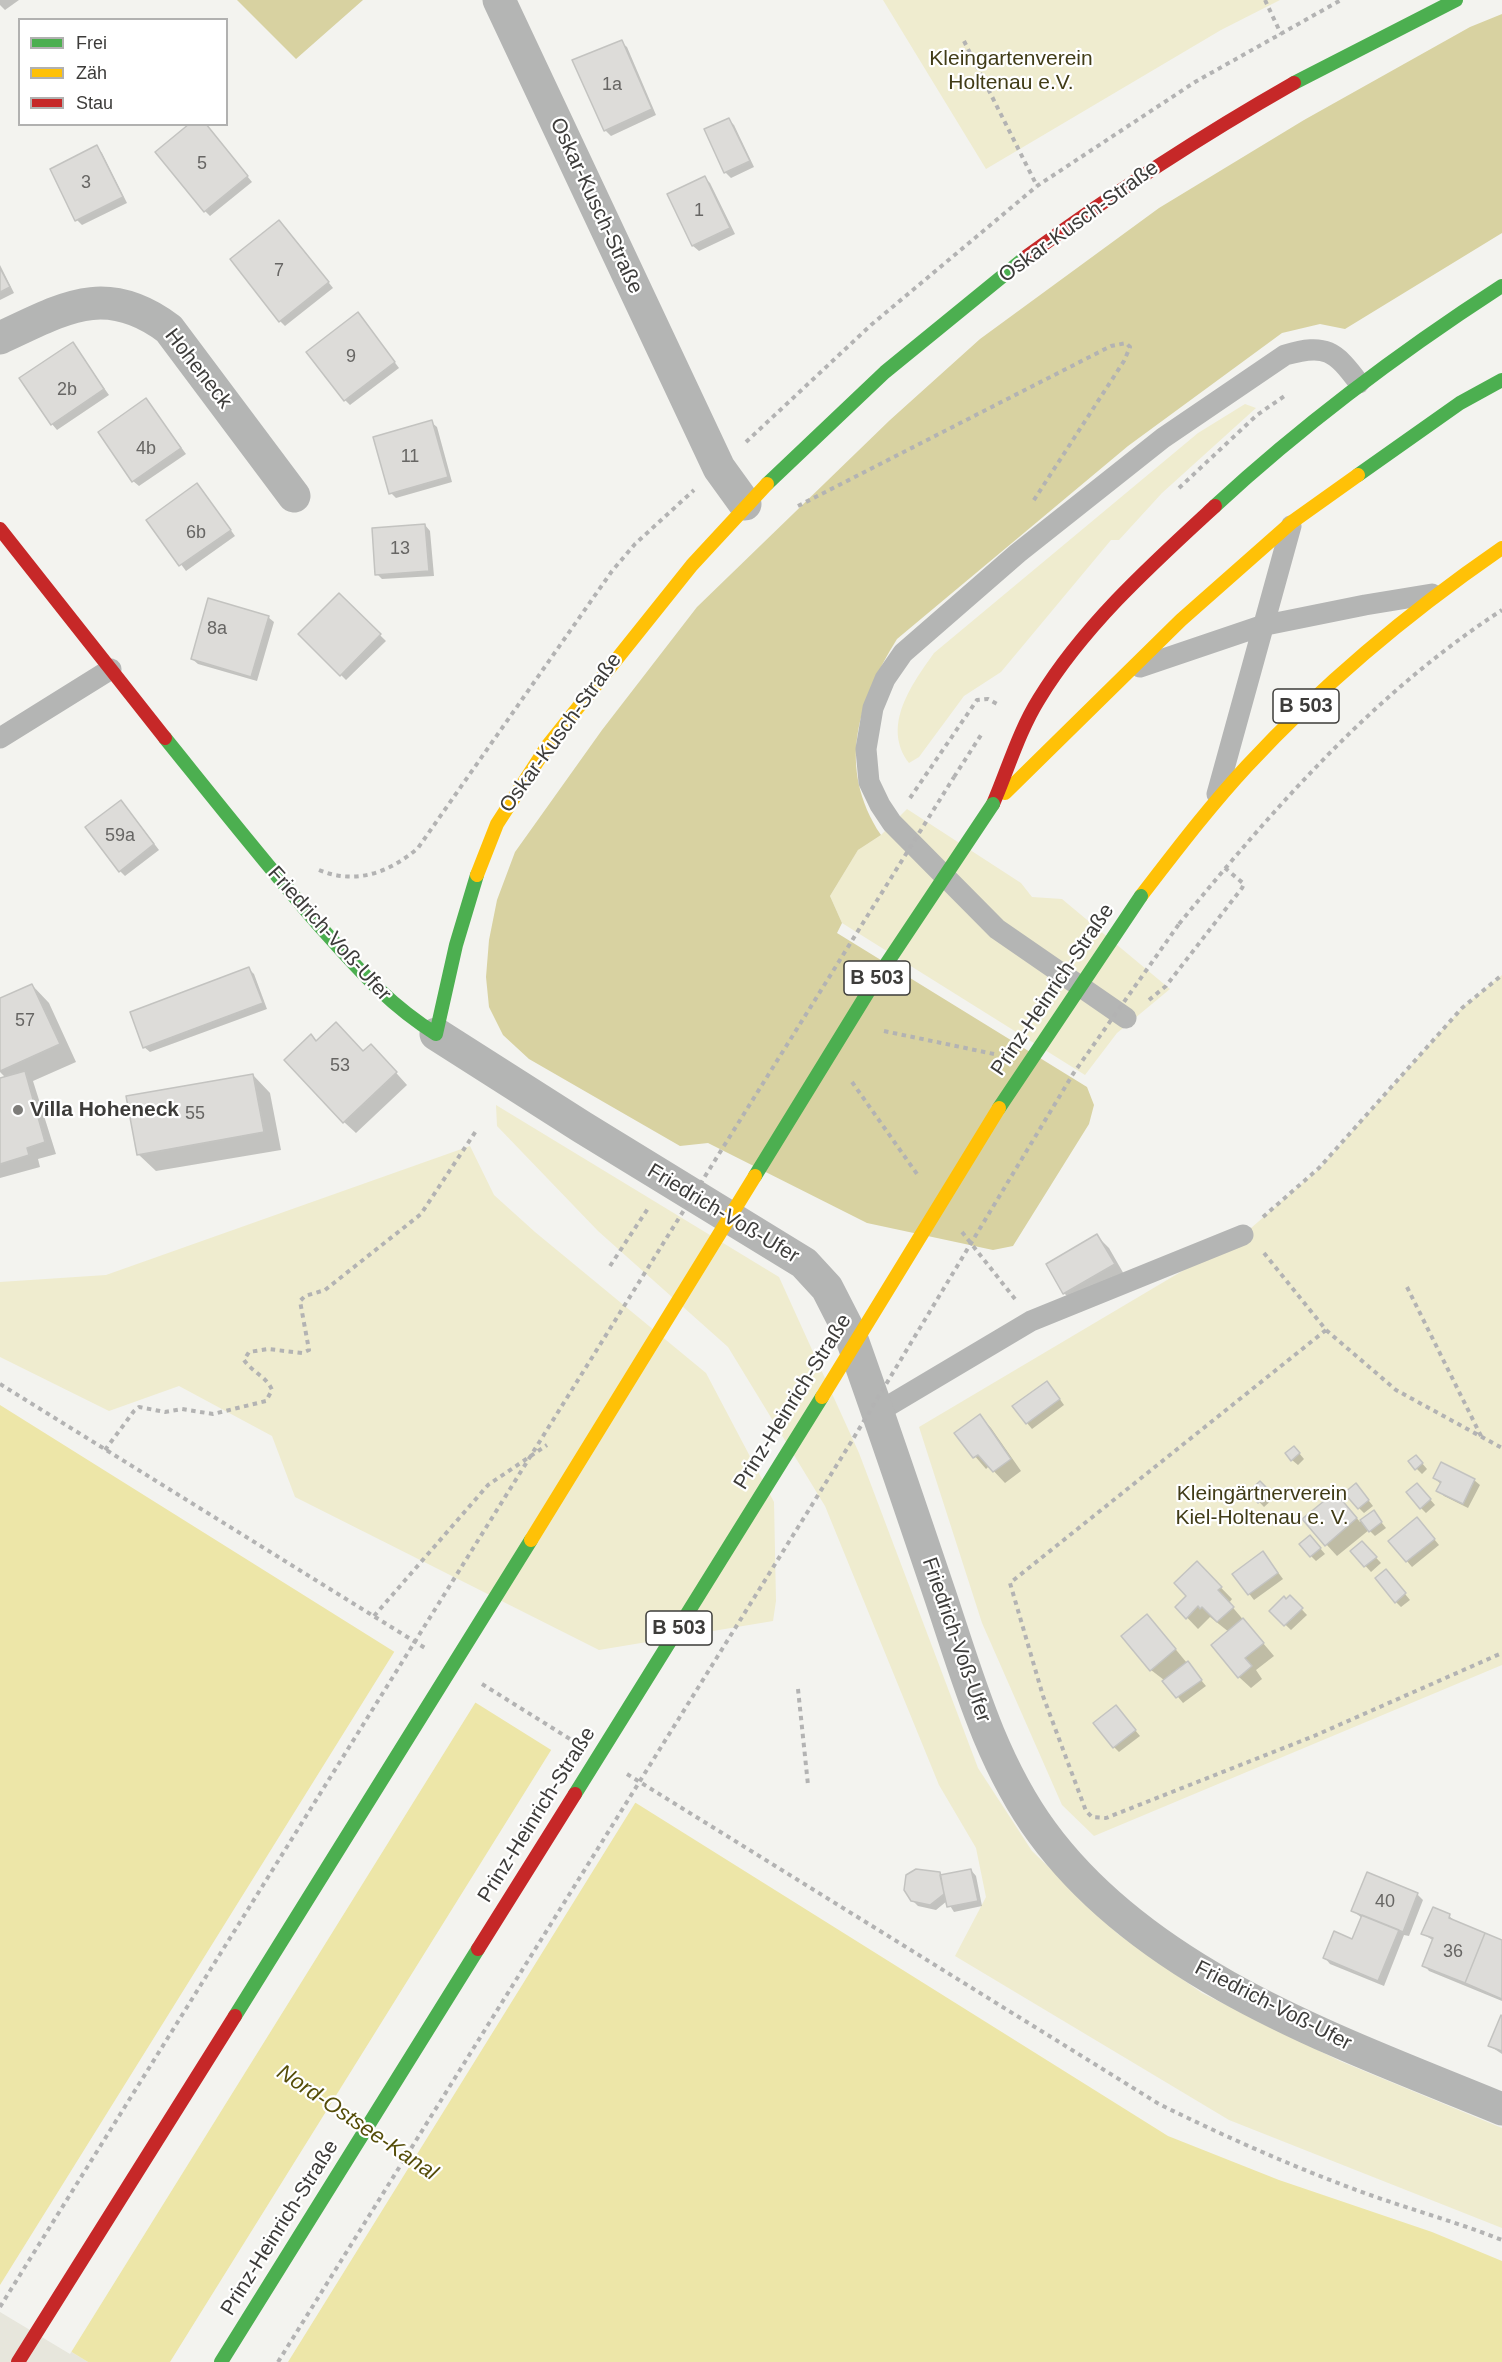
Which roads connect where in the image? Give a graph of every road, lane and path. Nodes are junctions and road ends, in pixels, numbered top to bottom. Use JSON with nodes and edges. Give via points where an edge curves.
{"nodes":[{"id":1,"x":499,"y":0,"type":"edge"},
{"id":2,"x":1265,"y":0,"type":"edge"},
{"id":3,"x":1456,"y":0,"type":"edge"},
{"id":4,"x":1281,"y":34,"type":"dead end"},
{"id":5,"x":964,"y":41,"type":"dead end"},
{"id":6,"x":1037,"y":186,"type":"dead end"},
{"id":7,"x":1502,"y":286,"type":"edge"},
{"id":8,"x":0,"y":338,"type":"edge"},
{"id":9,"x":1502,"y":380,"type":"edge"},
{"id":10,"x":1359,"y":383,"type":"junction"},
{"id":11,"x":294,"y":496,"type":"dead end"},
{"id":12,"x":745,"y":504,"type":"junction"},
{"id":13,"x":1030,"y":504,"type":"dead end"},
{"id":14,"x":1292,"y":522,"type":"junction"},
{"id":15,"x":0,"y":529,"type":"edge"},
{"id":16,"x":1502,"y":548,"type":"edge"},
{"id":17,"x":1436,"y":594,"type":"junction"},
{"id":18,"x":1502,"y":610,"type":"edge"},
{"id":19,"x":1261,"y":626,"type":"junction"},
{"id":20,"x":111,"y":669,"type":"junction"},
{"id":21,"x":1128,"y":672,"type":"junction"},
{"id":22,"x":999,"y":706,"type":"dead end"},
{"id":23,"x":0,"y":738,"type":"edge"},
{"id":24,"x":930,"y":769,"type":"dead end"},
{"id":25,"x":954,"y":777,"type":"dead end"},
{"id":26,"x":1214,"y":803,"type":"junction"},
{"id":27,"x":993,"y":804,"type":"junction"},
{"id":28,"x":1225,"y":868,"type":"junction"},
{"id":29,"x":1502,"y":975,"type":"edge"},
{"id":30,"x":1166,"y":986,"type":"dead end"},
{"id":31,"x":1126,"y":1018,"type":"dead end"},
{"id":32,"x":443,"y":1038,"type":"junction"},
{"id":33,"x":476,"y":1131,"type":"dead end"},
{"id":34,"x":668,"y":1181,"type":"junction"},
{"id":35,"x":1243,"y":1235,"type":"junction"},
{"id":36,"x":609,"y":1266,"type":"dead end"},
{"id":37,"x":1407,"y":1287,"type":"dead end"},
{"id":38,"x":1326,"y":1330,"type":"junction"},
{"id":39,"x":0,"y":1384,"type":"edge"},
{"id":40,"x":878,"y":1412,"type":"junction"},
{"id":41,"x":1481,"y":1437,"type":"junction"},
{"id":42,"x":555,"y":1439,"type":"dead end"},
{"id":43,"x":1502,"y":1448,"type":"edge"},
{"id":44,"x":105,"y":1450,"type":"junction"},
{"id":45,"x":374,"y":1616,"type":"junction"},
{"id":46,"x":1502,"y":1653,"type":"edge"},
{"id":47,"x":435,"y":1654,"type":"dead end"},
{"id":48,"x":475,"y":1679,"type":"dead end"},
{"id":49,"x":798,"y":1689,"type":"dead end"},
{"id":50,"x":576,"y":1742,"type":"dead end"},
{"id":51,"x":626,"y":1773,"type":"dead end"},
{"id":52,"x":808,"y":1785,"type":"dead end"},
{"id":53,"x":1502,"y":2109,"type":"edge"},
{"id":54,"x":1502,"y":2240,"type":"edge"},
{"id":55,"x":0,"y":2307,"type":"edge"},
{"id":56,"x":18,"y":2362,"type":"edge"},
{"id":57,"x":221,"y":2362,"type":"edge"},
{"id":58,"x":278,"y":2362,"type":"edge"}],
"edges":[{"from":1,"to":12,"type":"street","name":"Oskar-Kusch-Straße","via":[[719,468]]},
{"from":2,"to":4,"type":"path"},
{"from":3,"to":12,"type":"main road","name":"Oskar-Kusch-Straße","via":[[1394,28],[1219,124],[1066,227],[893,362]]},
{"from":5,"to":6,"type":"path"},
{"from":7,"to":10,"type":"main road","number":"B 503","via":[[1445,321]]},
{"from":8,"to":11,"type":"street","name":"Hoheneck","via":[[63,309],[94,301],[150,314],[169,329]]},
{"from":9,"to":14,"type":"main road","number":"B 503","via":[[1460,403]]},
{"from":10,"to":27,"type":"main road","number":"B 503","via":[[1185,533],[1074,650],[1038,701]]},
{"from":10,"to":31,"type":"lane","via":[[1340,358],[1324,350],[1308,349],[1285,356],[1163,438],[1009,561],[903,652],[885,679],[873,708],[866,749],[869,782],[892,823],[997,929]]},
{"from":12,"to":13,"type":"path","via":[[766,522],[1111,346],[1126,343],[1130,347],[1124,360]]},
{"from":12,"to":32,"type":"main road","name":"Oskar-Kusch-Straße","via":[[642,622],[545,749],[495,826],[470,893]]},
{"from":14,"to":19,"type":"lane"},
{"from":14,"to":21,"type":"main road","number":"B 503"},
{"from":15,"to":20,"type":"main road","name":"Friedrich-Voß-Ufer"},
{"from":16,"to":17,"type":"main road","name":"Prinz-Heinrich-Straße","number":"B 503"},
{"from":17,"to":19,"type":"lane"},
{"from":17,"to":26,"type":"main road","name":"Prinz-Heinrich-Straße","number":"B 503","via":[[1322,689]]},
{"from":18,"to":28,"type":"path","via":[[1378,704]]},
{"from":19,"to":21,"type":"lane"},
{"from":19,"to":26,"type":"lane"},
{"from":20,"to":23,"type":"lane"},
{"from":20,"to":32,"type":"main road","name":"Friedrich-Voß-Ufer","via":[[265,864],[375,988],[404,1014]]},
{"from":21,"to":27,"type":"main road","number":"B 503"},
{"from":22,"to":24,"type":"path","via":[[988,699],[977,700]]},
{"from":25,"to":55,"type":"path","bridge":true},
{"from":26,"to":57,"type":"main road","name":"Prinz-Heinrich-Straße","number":"B 503","bridge":true,"via":[[1141,896],[978,1140]]},
{"from":27,"to":56,"type":"main road","number":"B 503","bridge":true,"via":[[861,1004],[470,1640]]},
{"from":28,"to":30,"type":"path","via":[[1244,884]]},
{"from":28,"to":58,"type":"path","bridge":true,"via":[[1179,924],[1073,1074],[853,1439]]},
{"from":29,"to":35,"type":"path","via":[[1462,1008],[1320,1168]]},
{"from":32,"to":34,"type":"street","name":"Friedrich-Voß-Ufer"},
{"from":33,"to":44,"type":"path","via":[[421,1214],[325,1290],[300,1301],[309,1350],[249,1352],[244,1360],[269,1382],[272,1390],[266,1401],[213,1414],[139,1407]]},
{"from":34,"to":36,"type":"path"},
{"from":34,"to":40,"type":"street","name":"Friedrich-Voß-Ufer","via":[[804,1263],[826,1288],[849,1331]]},
{"from":35,"to":38,"type":"path","via":[[1261,1249]]},
{"from":35,"to":40,"type":"lane","via":[[1032,1322]]},
{"from":37,"to":41,"type":"path"},
{"from":38,"to":41,"type":"path","via":[[1396,1390]]},
{"from":38,"to":46,"type":"path","via":[[1010,1583],[1043,1696],[1086,1811],[1092,1817],[1106,1818],[1314,1736]]},
{"from":39,"to":44,"type":"path"},
{"from":40,"to":53,"type":"street","name":"Friedrich-Voß-Ufer","via":[[999,1762],[1043,1834],[1078,1874],[1135,1926],[1215,1981],[1348,2046]]},
{"from":41,"to":43,"type":"path"},
{"from":42,"to":45,"type":"path","via":[[488,1485]]},
{"from":44,"to":45,"type":"path"},
{"from":45,"to":47,"type":"path"},
{"from":48,"to":50,"type":"path"},
{"from":49,"to":52,"type":"path"},
{"from":51,"to":54,"type":"path","via":[[1159,2104],[1227,2137],[1372,2196]]}]}
